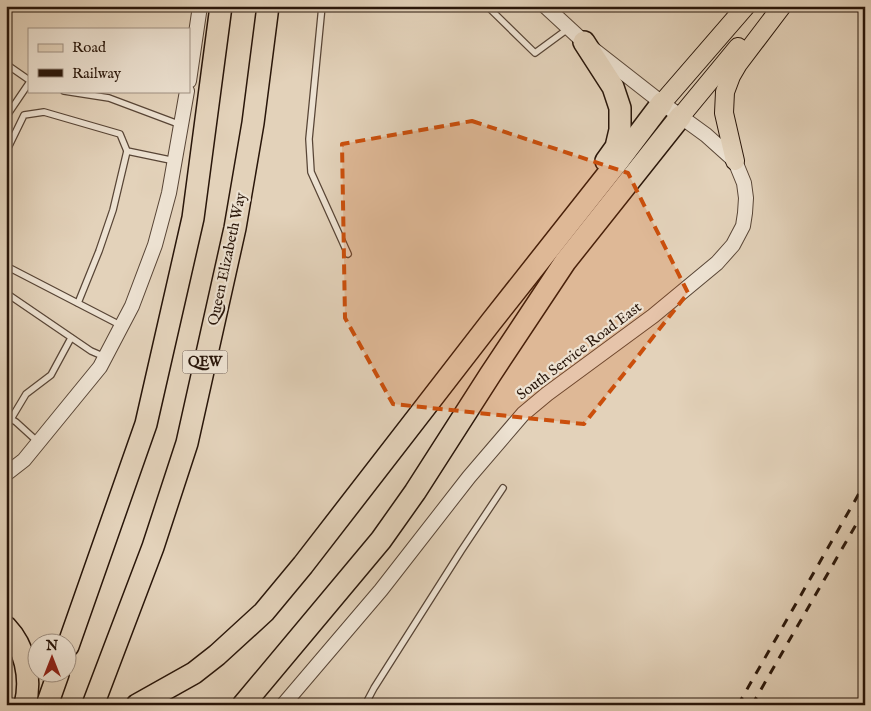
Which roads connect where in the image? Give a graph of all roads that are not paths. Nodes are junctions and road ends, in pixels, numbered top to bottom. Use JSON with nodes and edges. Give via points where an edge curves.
{"nodes":[{"id":1,"x":200,"y":6,"type":"edge"},
{"id":2,"x":221,"y":6,"type":"edge"},
{"id":3,"x":268,"y":6,"type":"edge"},
{"id":4,"x":322,"y":6,"type":"edge"},
{"id":5,"x":487,"y":6,"type":"edge"},
{"id":6,"x":545,"y":6,"type":"edge"},
{"id":7,"x":746,"y":6,"type":"edge"},
{"id":8,"x":772,"y":6,"type":"edge"},
{"id":9,"x":782,"y":6,"type":"edge"},
{"id":10,"x":576,"y":35,"type":"junction"},
{"id":11,"x":6,"y":64,"type":"edge"},
{"id":12,"x":190,"y":74,"type":"edge"},
{"id":13,"x":28,"y":81,"type":"edge"},
{"id":14,"x":28,"y":84,"type":"edge"},
{"id":15,"x":70,"y":92,"type":"edge"},
{"id":16,"x":187,"y":92,"type":"edge"},
{"id":17,"x":662,"y":103,"type":"junction"},
{"id":18,"x":681,"y":116,"type":"junction"},
{"id":19,"x":6,"y":117,"type":"edge"},
{"id":20,"x":181,"y":125,"type":"junction"},
{"id":21,"x":127,"y":151,"type":"junction"},
{"id":22,"x":6,"y":152,"type":"edge"},
{"id":23,"x":735,"y":160,"type":"junction"},
{"id":24,"x":175,"y":161,"type":"junction"},
{"id":25,"x":579,"y":210,"type":"junction"},
{"id":26,"x":348,"y":254,"type":"dead end"},
{"id":27,"x":6,"y":266,"type":"edge"},
{"id":28,"x":6,"y":293,"type":"edge"},
{"id":29,"x":78,"y":303,"type":"junction"},
{"id":30,"x":122,"y":326,"type":"junction"},
{"id":31,"x":71,"y":338,"type":"junction"},
{"id":32,"x":105,"y":357,"type":"junction"},
{"id":33,"x":9,"y":417,"type":"edge"},
{"id":34,"x":38,"y":442,"type":"junction"},
{"id":35,"x":8,"y":469,"type":"edge"},
{"id":36,"x":503,"y":488,"type":"dead end"},
{"id":37,"x":6,"y":627,"type":"edge"},
{"id":38,"x":72,"y":634,"type":"edge"},
{"id":39,"x":54,"y":684,"type":"edge"},
{"id":40,"x":25,"y":705,"type":"edge"},
{"id":41,"x":47,"y":705,"type":"edge"},
{"id":42,"x":94,"y":705,"type":"edge"},
{"id":43,"x":137,"y":705,"type":"edge"},
{"id":44,"x":244,"y":705,"type":"edge"},
{"id":45,"x":283,"y":705,"type":"edge"},
{"id":46,"x":364,"y":705,"type":"edge"}],
"edges":[{"from":1,"to":12,"type":"street"},
{"from":2,"to":38,"type":"highway","number":"QEW","via":[[193,218],[146,424]]},
{"from":3,"to":42,"type":"highway","name":"Queen Elizabeth Way","number":"QEW","via":[[235,228],[187,443],[153,547]]},
{"from":4,"to":26,"type":"lane","via":[[309,140],[311,172]]},
{"from":5,"to":10,"type":"lane","via":[[535,53]]},
{"from":6,"to":10,"type":"street","name":"South Service Road East"},
{"from":7,"to":17,"type":"main road"},
{"from":8,"to":18,"type":"main road"},
{"from":9,"to":23,"type":"main road","via":[[738,64],[725,92],[724,113]]},
{"from":10,"to":17,"type":"street","name":"South Service Road East"},
{"from":10,"to":25,"type":"highway","via":[[612,87],[620,108],[616,146],[588,188]]},
{"from":11,"to":13,"type":"lane"},
{"from":14,"to":19,"type":"lane"},
{"from":15,"to":20,"type":"lane","via":[[108,98]]},
{"from":16,"to":20,"type":"street"},
{"from":17,"to":18,"type":"street","name":"South Service Road East"},
{"from":17,"to":25,"type":"highway"},
{"from":18,"to":23,"type":"street","name":"South Service Road East"},
{"from":18,"to":44,"type":"highway","via":[[565,262],[381,540]]},
{"from":20,"to":24,"type":"street"},
{"from":21,"to":22,"type":"lane","via":[[120,134],[44,112],[24,116]]},
{"from":21,"to":24,"type":"lane"},
{"from":21,"to":29,"type":"lane","via":[[99,251]]},
{"from":23,"to":45,"type":"street","name":"South Service Road East","via":[[744,182],[746,214],[733,245],[717,263],[653,316],[523,414]]},
{"from":24,"to":30,"type":"street","via":[[156,245]]},
{"from":25,"to":43,"type":"highway","via":[[264,612],[194,673]]},
{"from":27,"to":29,"type":"lane"},
{"from":28,"to":31,"type":"lane"},
{"from":29,"to":30,"type":"lane"},
{"from":30,"to":32,"type":"street"},
{"from":31,"to":32,"type":"lane"},
{"from":31,"to":33,"type":"lane","via":[[51,375],[26,394]]},
{"from":32,"to":34,"type":"street"},
{"from":33,"to":34,"type":"lane"},
{"from":34,"to":35,"type":"street","via":[[24,460]]},
{"from":36,"to":46,"type":"lane"},
{"from":37,"to":40,"type":"highway","via":[[20,646],[23,657],[28,685]]},
{"from":39,"to":41,"type":"highway"}]}
